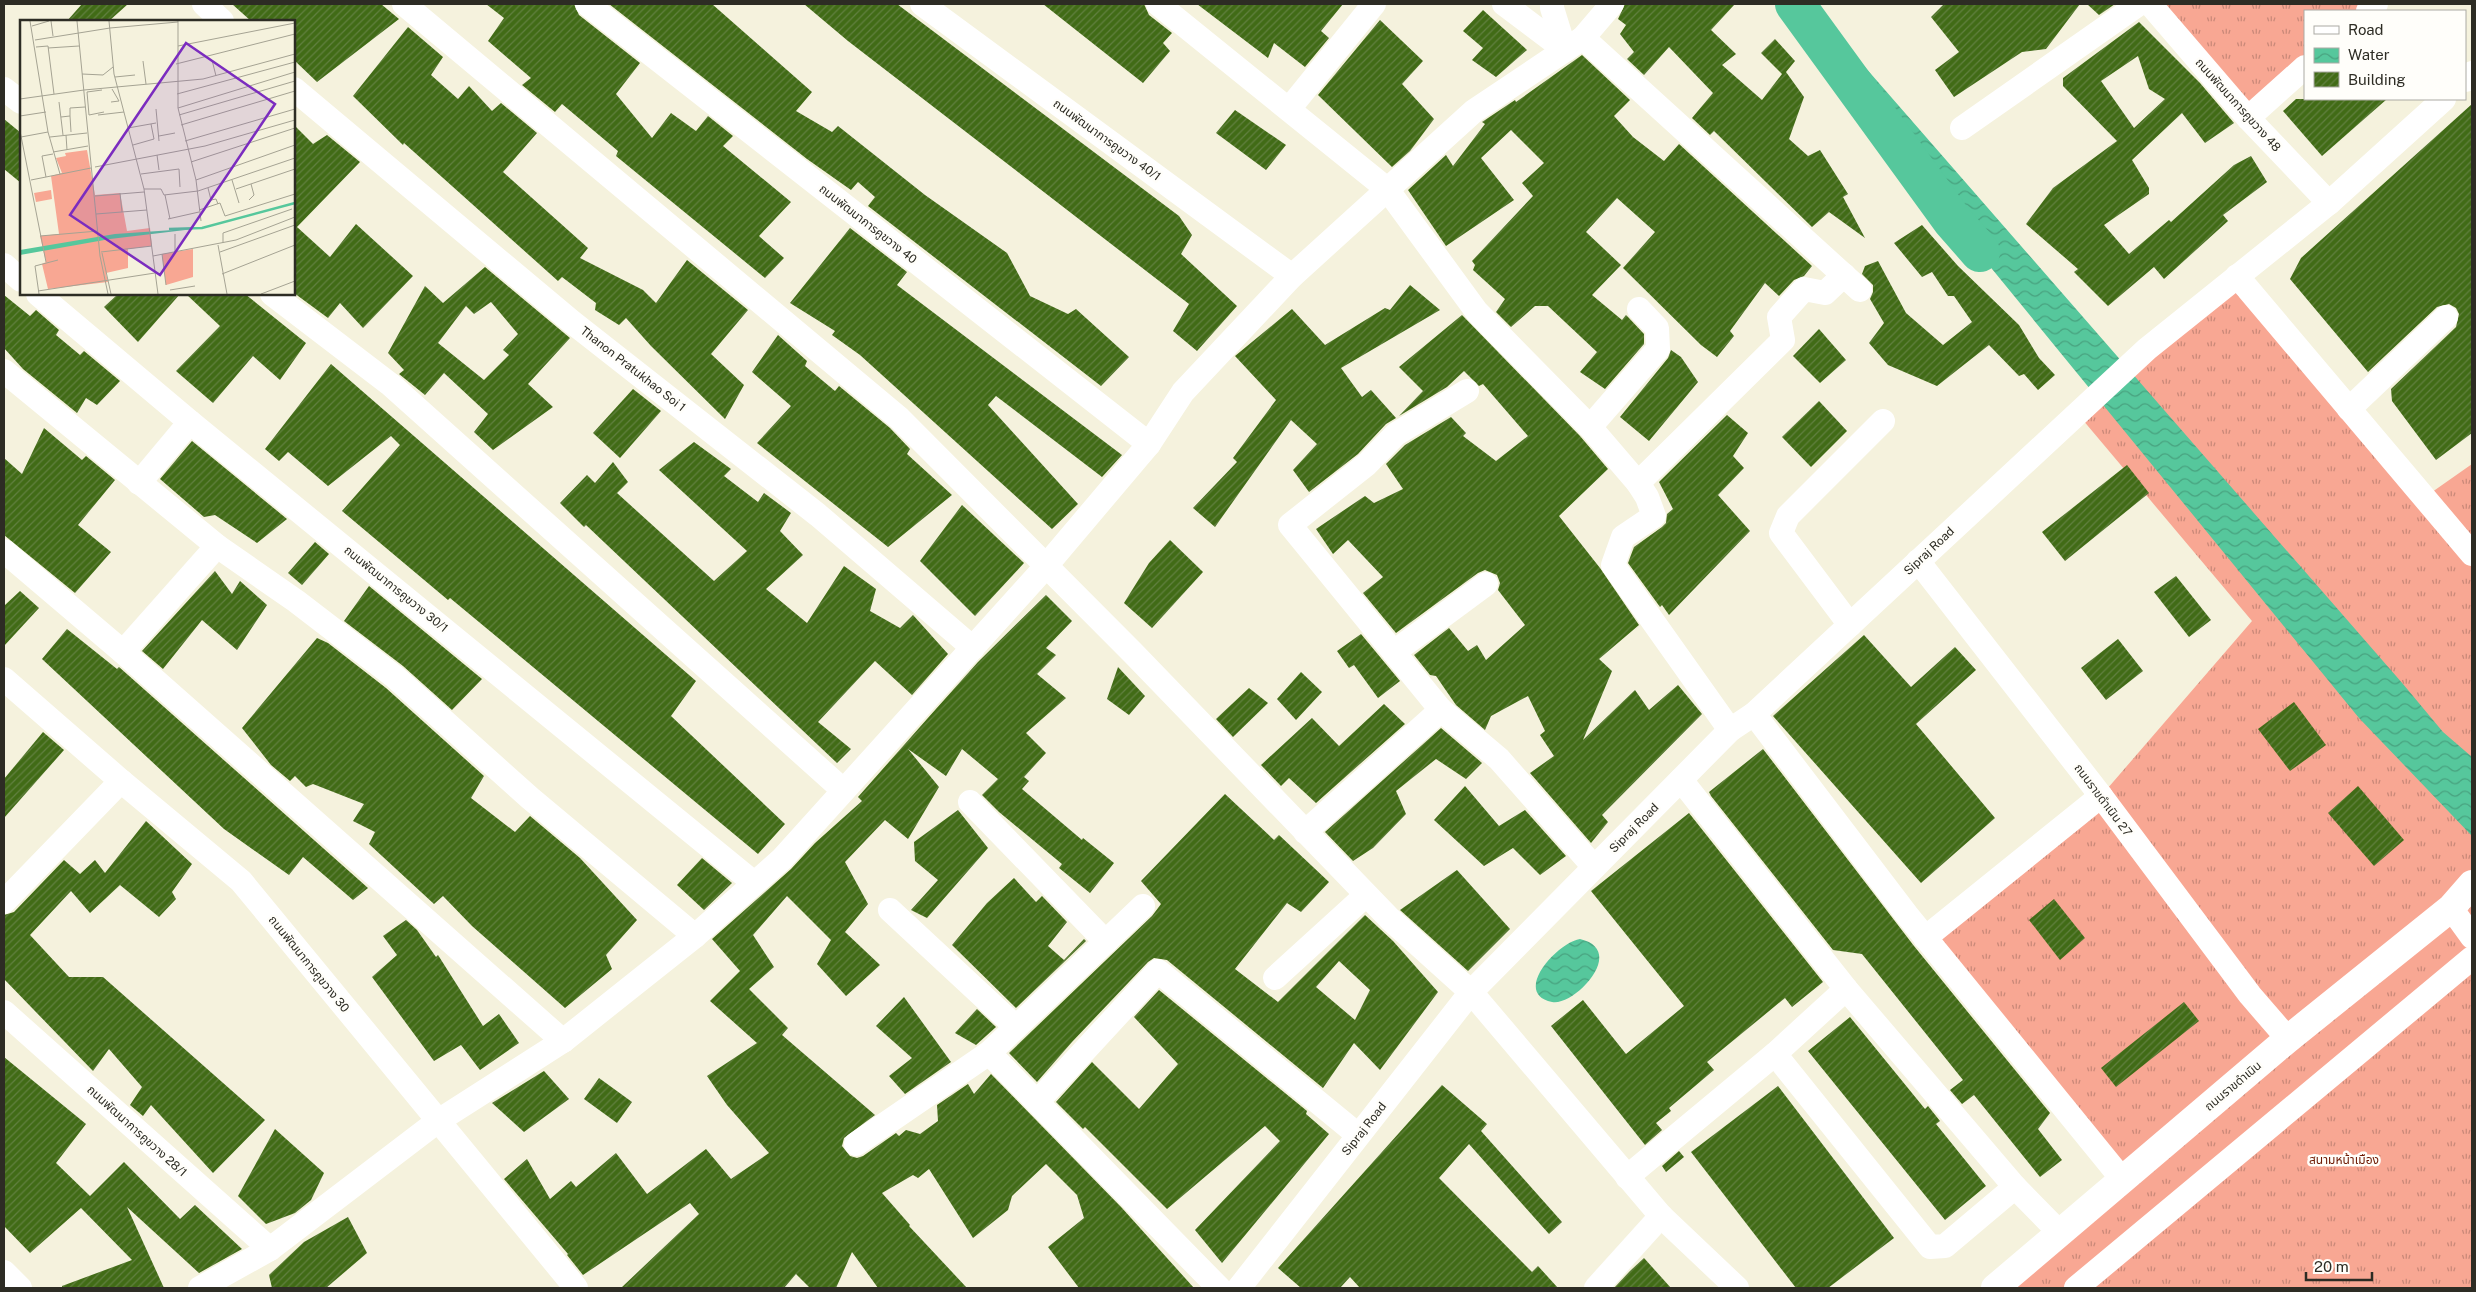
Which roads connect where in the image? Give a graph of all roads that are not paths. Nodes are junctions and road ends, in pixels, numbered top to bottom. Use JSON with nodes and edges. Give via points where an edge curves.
{"nodes":[{"id":1,"x":204,"y":4,"type":"edge"},
{"id":2,"x":404,"y":4,"type":"edge"},
{"id":3,"x":587,"y":4,"type":"edge"},
{"id":4,"x":922,"y":4,"type":"edge"},
{"id":5,"x":1158,"y":4,"type":"edge"},
{"id":6,"x":1374,"y":4,"type":"edge"},
{"id":7,"x":1504,"y":4,"type":"edge"},
{"id":8,"x":1552,"y":4,"type":"edge"},
{"id":9,"x":1612,"y":4,"type":"edge"},
{"id":10,"x":2152,"y":6,"type":"edge"},
{"id":11,"x":221,"y":20,"type":"edge"},
{"id":12,"x":1574,"y":44,"type":"junction"},
{"id":13,"x":2304,"y":68,"type":"edge"},
{"id":14,"x":4,"y":89,"type":"edge"},
{"id":15,"x":295,"y":90,"type":"edge"},
{"id":16,"x":2443,"y":100,"type":"edge"},
{"id":17,"x":20,"y":101,"type":"edge"},
{"id":18,"x":1290,"y":110,"type":"junction"},
{"id":19,"x":2248,"y":118,"type":"junction"},
{"id":20,"x":1962,"y":128,"type":"dead end"},
{"id":21,"x":1387,"y":189,"type":"junction"},
{"id":22,"x":2329,"y":203,"type":"junction"},
{"id":23,"x":4,"y":265,"type":"edge"},
{"id":24,"x":1292,"y":276,"type":"junction"},
{"id":25,"x":2237,"y":276,"type":"junction"},
{"id":26,"x":20,"y":279,"type":"edge"},
{"id":27,"x":39,"y":295,"type":"edge"},
{"id":28,"x":273,"y":295,"type":"edge"},
{"id":29,"x":1639,"y":309,"type":"dead end"},
{"id":30,"x":2446,"y":317,"type":"dead end"},
{"id":31,"x":4,"y":371,"type":"edge"},
{"id":32,"x":1467,"y":391,"type":"dead end"},
{"id":33,"x":2349,"y":408,"type":"junction"},
{"id":34,"x":1883,"y":421,"type":"dead end"},
{"id":35,"x":190,"y":422,"type":"junction"},
{"id":36,"x":1590,"y":427,"type":"junction"},
{"id":37,"x":1149,"y":444,"type":"junction"},
{"id":38,"x":139,"y":483,"type":"junction"},
{"id":39,"x":1638,"y":484,"type":"junction"},
{"id":40,"x":217,"y":546,"type":"junction"},
{"id":41,"x":4,"y":551,"type":"edge"},
{"id":42,"x":2472,"y":554,"type":"edge"},
{"id":43,"x":1918,"y":561,"type":"junction"},
{"id":44,"x":1045,"y":566,"type":"junction"},
{"id":45,"x":1486,"y":584,"type":"dead end"},
{"id":46,"x":1850,"y":624,"type":"junction"},
{"id":47,"x":973,"y":648,"type":"junction"},
{"id":48,"x":123,"y":652,"type":"junction"},
{"id":49,"x":1394,"y":652,"type":"junction"},
{"id":50,"x":4,"y":679,"type":"edge"},
{"id":51,"x":1441,"y":710,"type":"junction"},
{"id":52,"x":1754,"y":714,"type":"junction"},
{"id":53,"x":1730,"y":730,"type":"junction"},
{"id":54,"x":1681,"y":780,"type":"junction"},
{"id":55,"x":121,"y":781,"type":"junction"},
{"id":56,"x":843,"y":790,"type":"junction"},
{"id":57,"x":2101,"y":796,"type":"junction"},
{"id":58,"x":970,"y":802,"type":"dead end"},
{"id":59,"x":1305,"y":832,"type":"junction"},
{"id":60,"x":1594,"y":867,"type":"junction"},
{"id":61,"x":754,"y":883,"type":"junction"},
{"id":62,"x":2472,"y":884,"type":"edge"},
{"id":63,"x":1366,"y":894,"type":"junction"},
{"id":64,"x":4,"y":902,"type":"edge"},
{"id":65,"x":1143,"y":906,"type":"dead end"},
{"id":66,"x":2451,"y":908,"type":"junction"},
{"id":67,"x":890,"y":910,"type":"dead end"},
{"id":68,"x":695,"y":936,"type":"junction"},
{"id":69,"x":2472,"y":937,"type":"edge"},
{"id":70,"x":1925,"y":938,"type":"junction"},
{"id":71,"x":1106,"y":942,"type":"junction"},
{"id":72,"x":2472,"y":958,"type":"edge"},
{"id":73,"x":1275,"y":978,"type":"dead end"},
{"id":74,"x":1846,"y":989,"type":"junction"},
{"id":75,"x":1471,"y":992,"type":"junction"},
{"id":76,"x":4,"y":1012,"type":"edge"},
{"id":77,"x":1016,"y":1027,"type":"junction"},
{"id":78,"x":2288,"y":1039,"type":"junction"},
{"id":79,"x":563,"y":1041,"type":"junction"},
{"id":80,"x":990,"y":1053,"type":"junction"},
{"id":81,"x":1774,"y":1054,"type":"junction"},
{"id":82,"x":1037,"y":1102,"type":"junction"},
{"id":83,"x":438,"y":1121,"type":"junction"},
{"id":84,"x":1358,"y":1135,"type":"junction"},
{"id":85,"x":856,"y":1144,"type":"dead end"},
{"id":86,"x":1627,"y":1177,"type":"junction"},
{"id":87,"x":2122,"y":1179,"type":"junction"},
{"id":88,"x":2015,"y":1187,"type":"junction"},
{"id":89,"x":1661,"y":1216,"type":"junction"},
{"id":90,"x":2060,"y":1233,"type":"junction"},
{"id":91,"x":270,"y":1249,"type":"junction"},
{"id":92,"x":4,"y":1272,"type":"edge"},
{"id":93,"x":20,"y":1288,"type":"edge"},
{"id":94,"x":200,"y":1288,"type":"edge"},
{"id":95,"x":576,"y":1288,"type":"edge"},
{"id":96,"x":1219,"y":1288,"type":"edge"},
{"id":97,"x":1239,"y":1288,"type":"edge"},
{"id":98,"x":1596,"y":1288,"type":"edge"},
{"id":99,"x":1737,"y":1288,"type":"edge"},
{"id":100,"x":1995,"y":1288,"type":"edge"},
{"id":101,"x":2076,"y":1288,"type":"edge"}],
"edges":[{"from":1,"to":11,"type":"street"},
{"from":2,"to":44,"type":"street","via":[[899,418]]},
{"from":3,"to":37,"type":"street","name":"ถนนพัฒนาการคูขวาง 40"},
{"from":4,"to":24,"type":"street","name":"ถนนพัฒนาการคูขวาง 40/1"},
{"from":5,"to":18,"type":"street"},
{"from":6,"to":18,"type":"street"},
{"from":7,"to":12,"type":"street"},
{"from":8,"to":12,"type":"street"},
{"from":9,"to":12,"type":"street"},
{"from":10,"to":19,"type":"street","name":"ถนนพัฒนาการคูขวาง 48"},
{"from":10,"to":20,"type":"street"},
{"from":12,"to":21,"type":"street","via":[[1474,112]]},
{"from":12,"to":39,"type":"street","via":[[1852,283],[1825,293],[1804,289],[1779,317],[1783,340]]},
{"from":13,"to":19,"type":"street"},
{"from":14,"to":17,"type":"street"},
{"from":15,"to":47,"type":"street","name":"Thanon Pratukhao Soi 1","via":[[572,322],[818,515]]},
{"from":16,"to":22,"type":"street","name":"Sipraj Road"},
{"from":18,"to":21,"type":"street"},
{"from":19,"to":22,"type":"street","name":"ถนนพัฒนาการคูขวาง 48"},
{"from":21,"to":24,"type":"street"},
{"from":21,"to":36,"type":"street","via":[[1477,312]]},
{"from":22,"to":25,"type":"street","name":"Sipraj Road"},
{"from":23,"to":26,"type":"street"},
{"from":24,"to":37,"type":"street","via":[[1183,392]]},
{"from":25,"to":33,"type":"street"},
{"from":25,"to":43,"type":"street","name":"Sipraj Road","via":[[2147,350]]},
{"from":27,"to":35,"type":"street","name":"ถนนพัฒนาการคูขวาง 30/1"},
{"from":28,"to":56,"type":"street","via":[[392,385]]},
{"from":29,"to":36,"type":"street","via":[[1657,328],[1658,349]]},
{"from":30,"to":33,"type":"street"},
{"from":31,"to":38,"type":"street"},
{"from":32,"to":49,"type":"street","via":[[1396,434],[1367,464],[1290,525]]},
{"from":33,"to":42,"type":"street"},
{"from":34,"to":46,"type":"street","via":[[1788,516],[1781,533]]},
{"from":35,"to":38,"type":"street"},
{"from":35,"to":61,"type":"street","name":"ถนนพัฒนาการคูขวาง 30/1"},
{"from":36,"to":39,"type":"street"},
{"from":37,"to":44,"type":"street"},
{"from":38,"to":40,"type":"street"},
{"from":39,"to":53,"type":"street","via":[[1654,516],[1623,537],[1613,565]]},
{"from":40,"to":48,"type":"street"},
{"from":40,"to":68,"type":"street","via":[[296,601],[395,677],[530,798]]},
{"from":41,"to":48,"type":"street"},
{"from":43,"to":46,"type":"street","name":"Sipraj Road"},
{"from":43,"to":57,"type":"street","name":"ถนนราขดำเนิน 27"},
{"from":44,"to":47,"type":"street"},
{"from":44,"to":59,"type":"street"},
{"from":45,"to":49,"type":"street"},
{"from":46,"to":52,"type":"street","name":"Sipraj Road"},
{"from":47,"to":56,"type":"street"},
{"from":48,"to":79,"type":"street"},
{"from":49,"to":51,"type":"street"},
{"from":50,"to":55,"type":"street","name":"ถนนพัฒนาการคูขวาง 30"},
{"from":51,"to":59,"type":"street"},
{"from":51,"to":60,"type":"street","via":[[1499,759]]},
{"from":52,"to":53,"type":"street","name":"Sipraj Road"},
{"from":52,"to":70,"type":"street"},
{"from":53,"to":54,"type":"street","name":"Sipraj Road"},
{"from":54,"to":60,"type":"street","name":"Sipraj Road"},
{"from":54,"to":74,"type":"street"},
{"from":55,"to":64,"type":"street"},
{"from":55,"to":83,"type":"street","name":"ถนนพัฒนาการคูขวาง 30","via":[[241,881]]},
{"from":56,"to":61,"type":"street","via":[[782,859]]},
{"from":57,"to":70,"type":"street"},
{"from":57,"to":78,"type":"street","name":"ถนนราขดำเนิน 27","via":[[2250,995]]},
{"from":58,"to":71,"type":"street"},
{"from":59,"to":63,"type":"street"},
{"from":60,"to":75,"type":"street","name":"Sipraj Road"},
{"from":61,"to":68,"type":"street"},
{"from":62,"to":66,"type":"main road","name":"ถนนราขดำเนิน"},
{"from":63,"to":73,"type":"street"},
{"from":63,"to":75,"type":"street"},
{"from":65,"to":71,"type":"street"},
{"from":66,"to":69,"type":"street"},
{"from":66,"to":78,"type":"main road","name":"ถนนราขดำเนิน"},
{"from":67,"to":77,"type":"street"},
{"from":68,"to":79,"type":"street"},
{"from":70,"to":87,"type":"street"},
{"from":71,"to":77,"type":"street"},
{"from":72,"to":101,"type":"street"},
{"from":74,"to":81,"type":"street"},
{"from":74,"to":88,"type":"street"},
{"from":75,"to":84,"type":"street","name":"Sipraj Road"},
{"from":75,"to":86,"type":"street"},
{"from":76,"to":91,"type":"street","name":"ถนนพัฒนาการคูขวาง 28/1"},
{"from":77,"to":80,"type":"street"},
{"from":78,"to":87,"type":"main road","name":"ถนนราขดำเนิน"},
{"from":79,"to":83,"type":"street"},
{"from":80,"to":82,"type":"street"},
{"from":80,"to":85,"type":"street"},
{"from":81,"to":86,"type":"street"},
{"from":81,"to":88,"type":"street","via":[[1930,1247],[1945,1246]]},
{"from":82,"to":84,"type":"street","via":[[1158,971]]},
{"from":82,"to":96,"type":"street"},
{"from":83,"to":91,"type":"street"},
{"from":83,"to":95,"type":"street","name":"ถนนพัฒนาการคูขวาง 30"},
{"from":84,"to":97,"type":"street","name":"Sipraj Road"},
{"from":86,"to":89,"type":"street"},
{"from":87,"to":90,"type":"main road","name":"ถนนราขดำเนิน"},
{"from":88,"to":90,"type":"street"},
{"from":89,"to":98,"type":"street"},
{"from":89,"to":99,"type":"street"},
{"from":90,"to":100,"type":"main road","name":"ถนนราขดำเนิน"},
{"from":91,"to":94,"type":"street"},
{"from":92,"to":93,"type":"street"}]}
